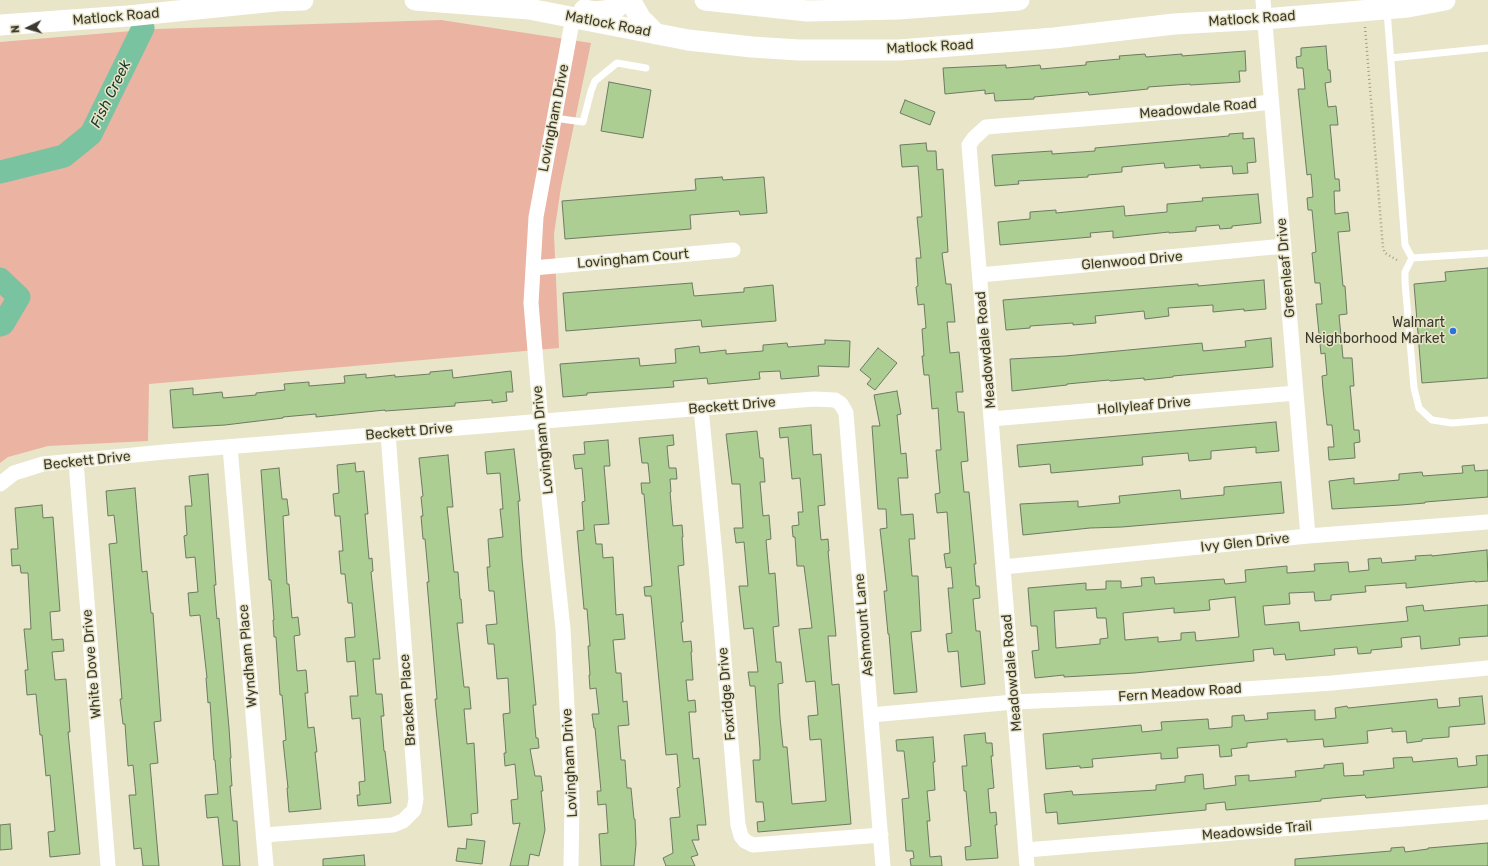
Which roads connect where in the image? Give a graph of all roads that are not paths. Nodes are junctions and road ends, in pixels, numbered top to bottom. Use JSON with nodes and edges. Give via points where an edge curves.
{"nodes":[{"id":1,"x":303,"y":0,"type":"edge"},
{"id":2,"x":415,"y":0,"type":"edge"},
{"id":3,"x":624,"y":0,"type":"edge"},
{"id":4,"x":630,"y":0,"type":"edge"},
{"id":5,"x":705,"y":0,"type":"edge"},
{"id":6,"x":1019,"y":0,"type":"edge"},
{"id":7,"x":1446,"y":0,"type":"edge"},
{"id":8,"x":807,"y":6,"type":"edge"},
{"id":9,"x":513,"y":7,"type":"junction"},
{"id":10,"x":1387,"y":8,"type":"junction"},
{"id":11,"x":1264,"y":9,"type":"edge"},
{"id":12,"x":573,"y":17,"type":"junction"},
{"id":13,"x":0,"y":26,"type":"edge"},
{"id":14,"x":656,"y":34,"type":"junction"},
{"id":15,"x":1488,"y":48,"type":"edge"},
{"id":16,"x":1391,"y":58,"type":"junction"},
{"id":17,"x":646,"y":68,"type":"dead end"},
{"id":18,"x":1272,"y":102,"type":"junction"},
{"id":19,"x":554,"y":118,"type":"junction"},
{"id":20,"x":1284,"y":246,"type":"junction"},
{"id":21,"x":733,"y":250,"type":"dead end"},
{"id":22,"x":1488,"y":252,"type":"edge"},
{"id":23,"x":1412,"y":258,"type":"junction"},
{"id":24,"x":533,"y":268,"type":"junction"},
{"id":25,"x":980,"y":275,"type":"junction"},
{"id":26,"x":1296,"y":393,"type":"junction"},
{"id":27,"x":824,"y":400,"type":"joint"},
{"id":28,"x":701,"y":408,"type":"junction"},
{"id":29,"x":991,"y":419,"type":"junction"},
{"id":30,"x":1488,"y":420,"type":"edge"},
{"id":31,"x":541,"y":422,"type":"junction"},
{"id":32,"x":388,"y":434,"type":"junction"},
{"id":33,"x":230,"y":447,"type":"junction"},
{"id":34,"x":76,"y":462,"type":"junction"},
{"id":35,"x":0,"y":484,"type":"edge"},
{"id":36,"x":1488,"y":522,"type":"edge"},
{"id":37,"x":1308,"y":536,"type":"junction"},
{"id":38,"x":1003,"y":567,"type":"junction"},
{"id":39,"x":1488,"y":668,"type":"edge"},
{"id":40,"x":1014,"y":702,"type":"junction"},
{"id":41,"x":871,"y":715,"type":"junction"},
{"id":42,"x":1488,"y":812,"type":"edge"},
{"id":43,"x":264,"y":835,"type":"junction"},
{"id":44,"x":880,"y":835,"type":"junction"},
{"id":45,"x":1026,"y":850,"type":"junction"},
{"id":46,"x":108,"y":866,"type":"edge"},
{"id":47,"x":266,"y":866,"type":"edge"},
{"id":48,"x":572,"y":866,"type":"edge"},
{"id":49,"x":883,"y":866,"type":"edge"},
{"id":50,"x":1027,"y":866,"type":"edge"}],
"edges":[{"from":1,"to":13,"type":"main road","name":"Matlock Road"},
{"from":2,"to":9,"type":"main road","name":"Matlock Road"},
{"from":3,"to":9,"type":"main road","via":[[611,10],[596,12],[532,2],[523,2]]},
{"from":4,"to":14,"type":"main road","via":[[641,19]]},
{"from":5,"to":8,"type":"main road"},
{"from":6,"to":8,"type":"main road","via":[[898,9]]},
{"from":7,"to":10,"type":"main road","name":"Matlock Road"},
{"from":9,"to":12,"type":"main road","name":"Matlock Road"},
{"from":10,"to":11,"type":"main road","name":"Matlock Road"},
{"from":10,"to":16,"type":"lane"},
{"from":11,"to":14,"type":"main road","name":"Matlock Road","via":[[1174,24],[1054,38],[899,50],[799,50],[752,47]]},
{"from":11,"to":18,"type":"street","name":"Greenleaf Drive"},
{"from":12,"to":14,"type":"main road","name":"Matlock Road"},
{"from":12,"to":19,"type":"street","name":"Lovingham Drive"},
{"from":15,"to":16,"type":"lane"},
{"from":16,"to":23,"type":"lane","via":[[1405,245]]},
{"from":17,"to":19,"type":"lane","via":[[617,63],[595,81],[583,122]]},
{"from":18,"to":20,"type":"street","name":"Greenleaf Drive"},
{"from":18,"to":25,"type":"street","name":"Meadowdale Road","via":[[986,127],[969,144]]},
{"from":19,"to":24,"type":"street","name":"Lovingham Drive","via":[[536,217]]},
{"from":20,"to":25,"type":"street","name":"Glenwood Drive"},
{"from":20,"to":26,"type":"street","name":"Greenleaf Drive"},
{"from":21,"to":24,"type":"street","name":"Lovingham Court"},
{"from":22,"to":23,"type":"lane"},
{"from":23,"to":30,"type":"lane","via":[[1405,272],[1405,282],[1414,388],[1419,408],[1432,420],[1452,423]]},
{"from":24,"to":31,"type":"street","name":"Lovingham Drive","via":[[531,303]]},
{"from":25,"to":29,"type":"street","name":"Meadowdale Road"},
{"from":26,"to":29,"type":"street","name":"Hollyleaf Drive"},
{"from":26,"to":37,"type":"street","name":"Greenleaf Drive"},
{"from":27,"to":28,"type":"street","name":"Beckett Drive"},
{"from":27,"to":41,"type":"street","name":"Ashmount Lane","via":[[835,400],[846,413]]},
{"from":28,"to":31,"type":"street","name":"Beckett Drive"},
{"from":28,"to":44,"type":"street","name":"Foxridge Drive","via":[[741,836],[752,845]]},
{"from":29,"to":38,"type":"street","name":"Meadowdale Road"},
{"from":31,"to":32,"type":"street","name":"Beckett Drive"},
{"from":31,"to":48,"type":"street","name":"Lovingham Drive","via":[[563,629],[572,802]]},
{"from":32,"to":33,"type":"street","name":"Beckett Drive"},
{"from":32,"to":43,"type":"street","name":"Bracken Place","via":[[416,799],[414,810],[403,821],[393,825]]},
{"from":33,"to":34,"type":"street","name":"Beckett Drive"},
{"from":33,"to":43,"type":"street","name":"Wyndham Place"},
{"from":34,"to":35,"type":"street","name":"Beckett Drive","via":[[43,464],[14,474]]},
{"from":34,"to":46,"type":"street","name":"White Dove Drive"},
{"from":36,"to":37,"type":"street","name":"Ivy Glen Drive"},
{"from":37,"to":38,"type":"street","name":"Ivy Glen Drive"},
{"from":38,"to":40,"type":"street","name":"Meadowdale Road"},
{"from":39,"to":40,"type":"street","name":"Fern Meadow Road","via":[[1325,683]]},
{"from":40,"to":41,"type":"street","name":"Fern Meadow Road"},
{"from":40,"to":45,"type":"street","name":"Meadowdale Road"},
{"from":41,"to":44,"type":"street","name":"Ashmount Lane"},
{"from":42,"to":45,"type":"street","name":"Meadowside Trail"},
{"from":43,"to":47,"type":"street","name":"Wyndham Place"},
{"from":44,"to":49,"type":"street","name":"Ashmount Lane"},
{"from":45,"to":50,"type":"street","name":"Meadowdale Road"}]}
